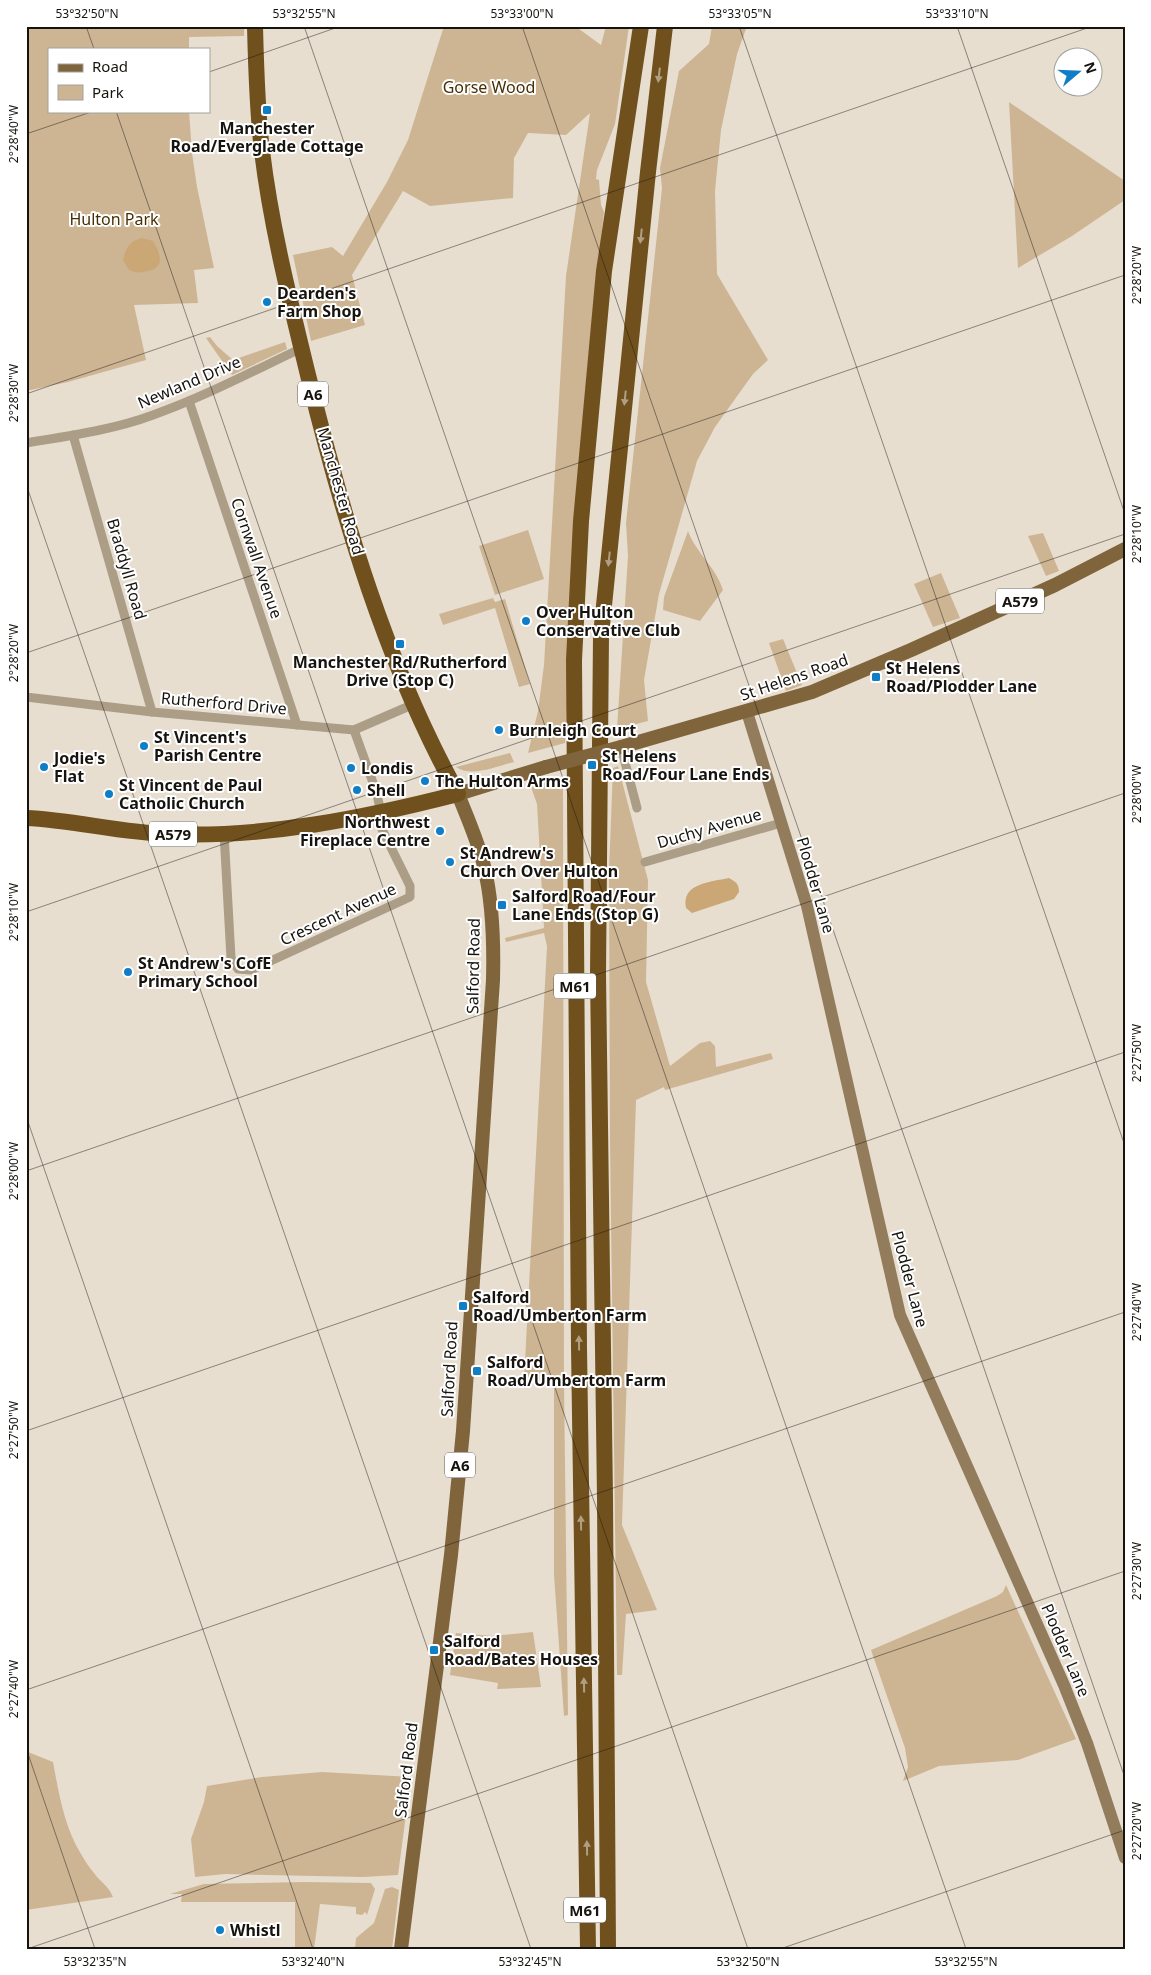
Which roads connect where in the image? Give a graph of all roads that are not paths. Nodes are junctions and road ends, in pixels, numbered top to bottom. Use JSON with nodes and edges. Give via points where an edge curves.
{"nodes":[{"id":1,"x":255,"y":26,"type":"edge"},
{"id":2,"x":641,"y":26,"type":"edge"},
{"id":3,"x":665,"y":26,"type":"edge"},
{"id":4,"x":302,"y":348,"type":"junction"},
{"id":5,"x":189,"y":401,"type":"junction"},
{"id":6,"x":72,"y":435,"type":"junction"},
{"id":7,"x":26,"y":443,"type":"edge"},
{"id":8,"x":1125,"y":549,"type":"edge"},
{"id":9,"x":26,"y":697,"type":"edge"},
{"id":10,"x":414,"y":704,"type":"junction"},
{"id":11,"x":152,"y":712,"type":"junction"},
{"id":12,"x":747,"y":712,"type":"junction"},
{"id":13,"x":297,"y":725,"type":"junction"},
{"id":14,"x":354,"y":730,"type":"junction"},
{"id":15,"x":624,"y":749,"type":"junction"},
{"id":16,"x":458,"y":794,"type":"junction"},
{"id":17,"x":637,"y":808,"type":"dead end"},
{"id":18,"x":378,"y":812,"type":"junction"},
{"id":19,"x":26,"y":818,"type":"edge"},
{"id":20,"x":781,"y":823,"type":"junction"},
{"id":21,"x":224,"y":833,"type":"junction"},
{"id":22,"x":645,"y":862,"type":"dead end"},
{"id":23,"x":1125,"y":1858,"type":"edge"},
{"id":24,"x":587,"y":1871,"type":"junction"},
{"id":25,"x":401,"y":1949,"type":"edge"},
{"id":26,"x":583,"y":1949,"type":"edge"},
{"id":27,"x":588,"y":1949,"type":"edge"},
{"id":28,"x":608,"y":1949,"type":"edge"}],
"edges":[{"from":1,"to":4,"type":"highway","name":"Manchester Road","number":"A6","via":[[256,90],[262,153]]},
{"from":24,"to":2,"type":"highway","number":"M61","one_way":true,"via":[[578,1319],[574,660],[581,521],[604,271]]},
{"from":3,"to":28,"type":"highway","number":"M61","one_way":true,"via":[[601,635],[598,975]]},
{"from":4,"to":5,"type":"street","name":"Newland Drive"},
{"from":4,"to":10,"type":"highway","name":"Manchester Road","number":"A6","via":[[347,516],[381,621]]},
{"from":5,"to":6,"type":"street","name":"Newland Drive","via":[[139,420]]},
{"from":5,"to":13,"type":"street","name":"Cornwall Avenue"},
{"from":6,"to":7,"type":"street","name":"Newland Drive"},
{"from":6,"to":11,"type":"street","name":"Braddyll Road"},
{"from":8,"to":12,"type":"main road","name":"St Helens Road","number":"A579","via":[[1062,582],[861,672],[812,692]]},
{"from":9,"to":11,"type":"street","name":"Rutherford Drive"},
{"from":10,"to":14,"type":"street","name":"Rutherford Drive"},
{"from":10,"to":16,"type":"highway","name":"Manchester Road","number":"A6","via":[[435,753]]},
{"from":11,"to":13,"type":"street","name":"Rutherford Drive"},
{"from":12,"to":15,"type":"main road","name":"St Helens Road","number":"A579"},
{"from":12,"to":20,"type":"main road","name":"Plodder Lane"},
{"from":13,"to":14,"type":"street","name":"Rutherford Drive"},
{"from":14,"to":18,"type":"street","via":[[376,791]]},
{"from":15,"to":16,"type":"main road","name":"St Helens Road","number":"A579","bridge":true},
{"from":15,"to":17,"type":"street"},
{"from":16,"to":18,"type":"highway","number":"A579"},
{"from":16,"to":25,"type":"main road","name":"Salford Road","number":"A6","via":[[479,849],[488,886],[494,947],[493,980],[462,1440],[451,1555]]},
{"from":18,"to":21,"type":"highway","number":"A579","via":[[304,826]]},
{"from":18,"to":21,"type":"street","name":"Crescent Avenue","via":[[410,886],[410,897],[251,970],[238,969],[231,958]]},
{"from":19,"to":21,"type":"highway","number":"A579","via":[[149,833]]},
{"from":20,"to":22,"type":"street","name":"Duchy Avenue"},
{"from":20,"to":23,"type":"main road","name":"Plodder Lane","via":[[821,962],[900,1315],[1064,1685]]},
{"from":24,"to":26,"type":"highway","number":"M61"},
{"from":24,"to":27,"type":"highway","number":"M61"}]}
